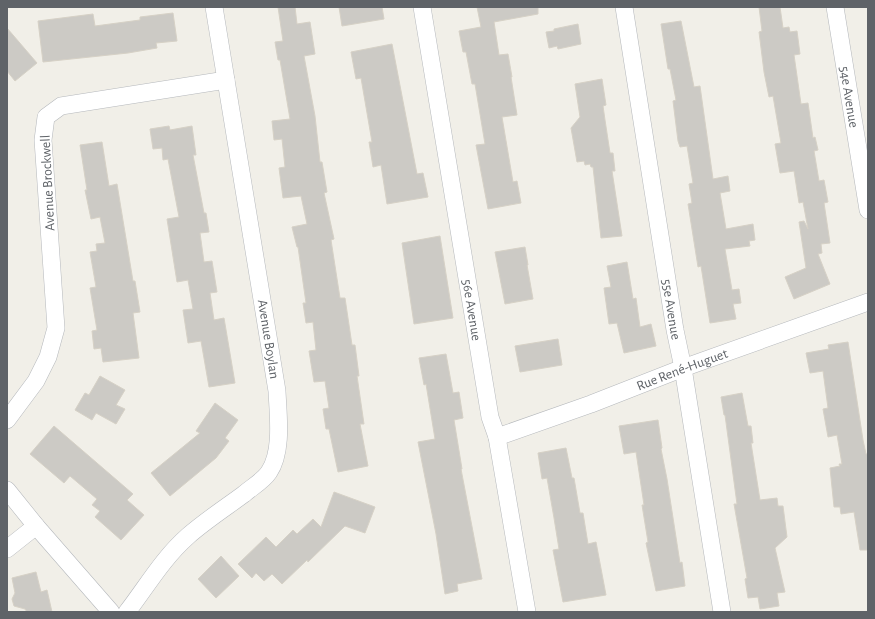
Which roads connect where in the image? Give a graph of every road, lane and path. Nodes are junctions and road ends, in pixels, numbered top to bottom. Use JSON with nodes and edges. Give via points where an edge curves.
{"nodes":[{"id":1,"x":214,"y":7,"type":"edge"},
{"id":2,"x":422,"y":7,"type":"edge"},
{"id":3,"x":624,"y":7,"type":"edge"},
{"id":4,"x":835,"y":7,"type":"edge"},
{"id":5,"x":226,"y":80,"type":"junction"},
{"id":6,"x":868,"y":210,"type":"edge"},
{"id":7,"x":868,"y":302,"type":"edge"},
{"id":8,"x":683,"y":368,"type":"junction"},
{"id":9,"x":7,"y":420,"type":"edge"},
{"id":10,"x":497,"y":437,"type":"junction"},
{"id":11,"x":7,"y":490,"type":"edge"},
{"id":12,"x":36,"y":526,"type":"junction"},
{"id":13,"x":7,"y":549,"type":"edge"},
{"id":14,"x":112,"y":612,"type":"edge"},
{"id":15,"x":127,"y":612,"type":"edge"},
{"id":16,"x":527,"y":612,"type":"edge"},
{"id":17,"x":722,"y":612,"type":"edge"}],
"edges":[{"from":1,"to":5,"type":"street","name":"Avenue Boylan"},
{"from":2,"to":10,"type":"street","name":"56e Avenue","via":[[488,409]]},
{"from":3,"to":8,"type":"street","name":"55e Avenue"},
{"from":4,"to":6,"type":"street","name":"54e Avenue"},
{"from":5,"to":9,"type":"street","name":"Avenue Brockwell","via":[[61,106],[46,116],[43,140],[56,328],[48,357],[36,381]]},
{"from":5,"to":15,"type":"street","name":"Avenue Boylan","via":[[277,391],[276,457],[269,472],[258,483],[173,550]]},
{"from":7,"to":8,"type":"street","name":"Rue René-Huguet"},
{"from":8,"to":10,"type":"street","name":"Rue René-Huguet"},
{"from":8,"to":17,"type":"street","name":"55e Avenue"},
{"from":10,"to":16,"type":"street","name":"56e Avenue"},
{"from":11,"to":12,"type":"street"},
{"from":12,"to":13,"type":"street"},
{"from":12,"to":14,"type":"street"}]}
